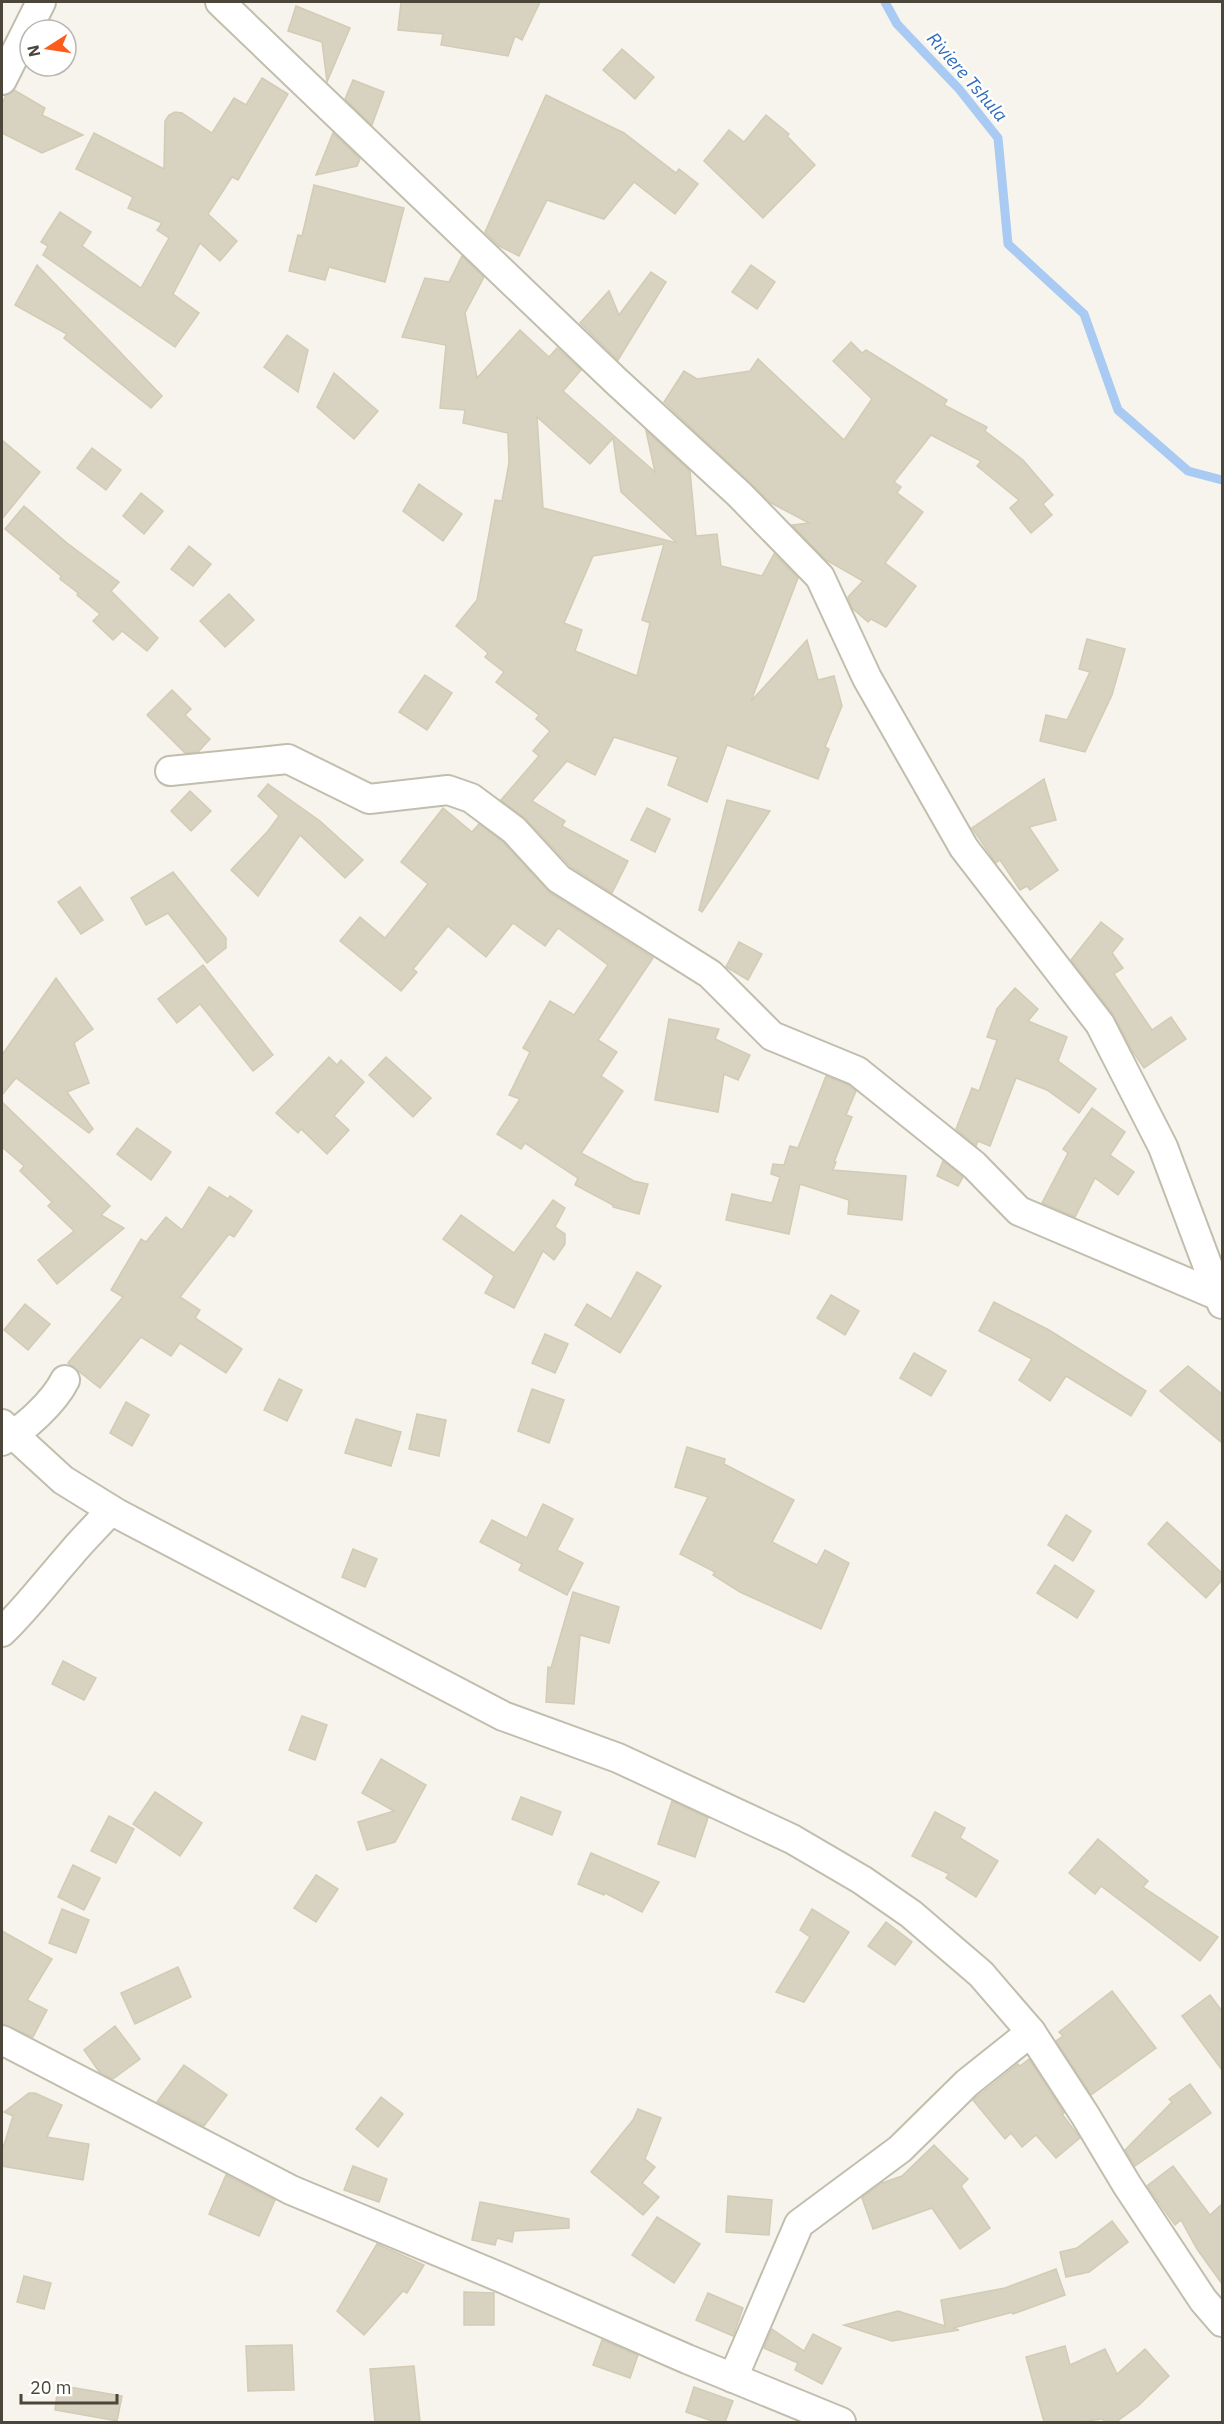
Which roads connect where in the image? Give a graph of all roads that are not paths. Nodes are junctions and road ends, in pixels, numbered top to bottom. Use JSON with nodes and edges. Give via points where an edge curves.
{"nodes":[{"id":1,"x":41,"y":2,"type":"edge"},
{"id":2,"x":220,"y":2,"type":"edge"},
{"id":3,"x":2,"y":80,"type":"edge"},
{"id":4,"x":170,"y":771,"type":"dead end"},
{"id":5,"x":1221,"y":1300,"type":"edge"},
{"id":6,"x":65,"y":1380,"type":"dead end"},
{"id":7,"x":6,"y":1433,"type":"edge"},
{"id":8,"x":111,"y":1509,"type":"junction"},
{"id":9,"x":2,"y":1632,"type":"edge"},
{"id":10,"x":1030,"y":2032,"type":"junction"},
{"id":11,"x":2,"y":2040,"type":"edge"},
{"id":12,"x":1222,"y":2322,"type":"edge"},
{"id":13,"x":733,"y":2378,"type":"junction"},
{"id":14,"x":841,"y":2422,"type":"edge"}],
"edges":[{"from":1,"to":3,"type":"street"},
{"from":2,"to":5,"type":"street","via":[[739,494],[820,578],[867,678],[964,848],[1100,1024],[1163,1147]]},
{"from":4,"to":5,"type":"street","via":[[288,759],[369,799],[448,790],[471,798],[514,830],[559,879],[710,974],[772,1036],[857,1071],[974,1165],[1019,1211]]},
{"from":6,"to":7,"type":"street","via":[[57,1396]]},
{"from":7,"to":8,"type":"street","via":[[63,1480]]},
{"from":8,"to":9,"type":"street","via":[[23,1613]]},
{"from":8,"to":10,"type":"street","via":[[503,1716],[618,1758],[792,1839],[911,1914],[981,1974]]},
{"from":10,"to":12,"type":"street","via":[[1086,2115],[1133,2195]]},
{"from":10,"to":13,"type":"street","via":[[967,2083],[900,2149],[799,2223]]},
{"from":11,"to":13,"type":"street","via":[[291,2190]]},
{"from":13,"to":14,"type":"street"}]}
